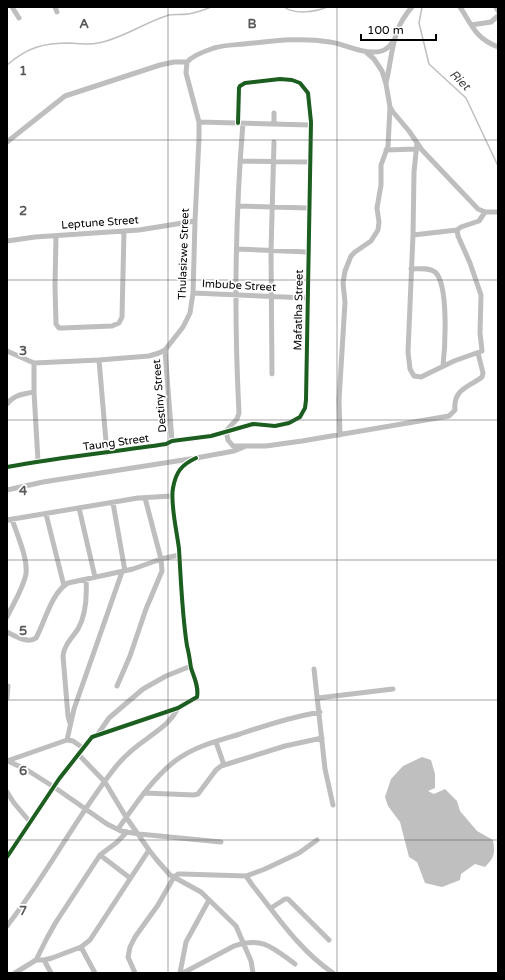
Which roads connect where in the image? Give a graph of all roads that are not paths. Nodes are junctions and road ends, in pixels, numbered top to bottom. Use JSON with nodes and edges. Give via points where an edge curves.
{"nodes":[{"id":1,"x":12,"y":7,"type":"edge"},
{"id":2,"x":460,"y":7,"type":"edge"},
{"id":3,"x":496,"y":7,"type":"edge"},
{"id":4,"x":410,"y":8,"type":"edge"},
{"id":5,"x":498,"y":11,"type":"edge"},
{"id":6,"x":498,"y":16,"type":"edge"},
{"id":7,"x":19,"y":18,"type":"dead end"},
{"id":8,"x":471,"y":25,"type":"junction"},
{"id":9,"x":394,"y":40,"type":"junction"},
{"id":10,"x":498,"y":47,"type":"edge"},
{"id":11,"x":366,"y":52,"type":"junction"},
{"id":12,"x":187,"y":62,"type":"junction"},
{"id":13,"x":386,"y":84,"type":"junction"},
{"id":14,"x":390,"y":107,"type":"junction"},
{"id":15,"x":274,"y":113,"type":"dead end"},
{"id":16,"x":199,"y":122,"type":"junction"},
{"id":17,"x":240,"y":123,"type":"junction"},
{"id":18,"x":274,"y":124,"type":"junction"},
{"id":19,"x":310,"y":125,"type":"junction"},
{"id":20,"x":7,"y":142,"type":"edge"},
{"id":21,"x":274,"y":142,"type":"dead end"},
{"id":22,"x":416,"y":146,"type":"junction"},
{"id":23,"x":386,"y":150,"type":"junction"},
{"id":24,"x":240,"y":161,"type":"junction"},
{"id":25,"x":274,"y":162,"type":"junction"},
{"id":26,"x":310,"y":162,"type":"junction"},
{"id":27,"x":238,"y":206,"type":"junction"},
{"id":28,"x":272,"y":206,"type":"junction"},
{"id":29,"x":309,"y":208,"type":"junction"},
{"id":30,"x":485,"y":212,"type":"junction"},
{"id":31,"x":498,"y":212,"type":"edge"},
{"id":32,"x":195,"y":221,"type":"junction"},
{"id":33,"x":457,"y":230,"type":"junction"},
{"id":34,"x":124,"y":231,"type":"junction"},
{"id":35,"x":413,"y":235,"type":"junction"},
{"id":36,"x":56,"y":236,"type":"junction"},
{"id":37,"x":7,"y":241,"type":"edge"},
{"id":38,"x":237,"y":249,"type":"junction"},
{"id":39,"x":271,"y":251,"type":"junction"},
{"id":40,"x":308,"y":252,"type":"junction"},
{"id":41,"x":411,"y":269,"type":"junction"},
{"id":42,"x":193,"y":293,"type":"junction"},
{"id":43,"x":236,"y":295,"type":"junction"},
{"id":44,"x":271,"y":296,"type":"junction"},
{"id":45,"x":308,"y":298,"type":"junction"},
{"id":46,"x":165,"y":350,"type":"junction"},
{"id":47,"x":7,"y":351,"type":"edge"},
{"id":48,"x":478,"y":353,"type":"junction"},
{"id":49,"x":99,"y":360,"type":"junction"},
{"id":50,"x":34,"y":363,"type":"junction"},
{"id":51,"x":443,"y":366,"type":"junction"},
{"id":52,"x":272,"y":374,"type":"dead end"},
{"id":53,"x":34,"y":392,"type":"junction"},
{"id":54,"x":7,"y":404,"type":"edge"},
{"id":55,"x":226,"y":432,"type":"junction"},
{"id":56,"x":340,"y":435,"type":"junction"},
{"id":57,"x":172,"y":441,"type":"junction"},
{"id":58,"x":246,"y":447,"type":"junction"},
{"id":59,"x":107,"y":453,"type":"junction"},
{"id":60,"x":196,"y":458,"type":"junction"},
{"id":61,"x":38,"y":461,"type":"junction"},
{"id":62,"x":7,"y":467,"type":"edge"},
{"id":63,"x":7,"y":490,"type":"edge"},
{"id":64,"x":172,"y":496,"type":"junction"},
{"id":65,"x":145,"y":498,"type":"junction"},
{"id":66,"x":113,"y":503,"type":"junction"},
{"id":67,"x":79,"y":508,"type":"junction"},
{"id":68,"x":46,"y":514,"type":"junction"},
{"id":69,"x":10,"y":520,"type":"edge"},
{"id":70,"x":179,"y":555,"type":"junction"},
{"id":71,"x":161,"y":559,"type":"junction"},
{"id":72,"x":123,"y":572,"type":"junction"},
{"id":73,"x":94,"y":577,"type":"junction"},
{"id":74,"x":86,"y":579,"type":"junction"},
{"id":75,"x":64,"y":586,"type":"junction"},
{"id":76,"x":7,"y":617,"type":"edge"},
{"id":77,"x":7,"y":632,"type":"edge"},
{"id":78,"x":191,"y":666,"type":"junction"},
{"id":79,"x":314,"y":669,"type":"dead end"},
{"id":80,"x":8,"y":686,"type":"dead end"},
{"id":81,"x":118,"y":686,"type":"dead end"},
{"id":82,"x":393,"y":689,"type":"dead end"},
{"id":83,"x":7,"y":698,"type":"edge"},
{"id":84,"x":318,"y":698,"type":"junction"},
{"id":85,"x":178,"y":708,"type":"junction"},
{"id":86,"x":320,"y":712,"type":"junction"},
{"id":87,"x":71,"y":724,"type":"junction"},
{"id":88,"x":98,"y":734,"type":"junction"},
{"id":89,"x":322,"y":738,"type":"junction"},
{"id":90,"x":67,"y":740,"type":"junction"},
{"id":91,"x":216,"y":742,"type":"junction"},
{"id":92,"x":83,"y":748,"type":"junction"},
{"id":93,"x":78,"y":754,"type":"junction"},
{"id":94,"x":7,"y":761,"type":"edge"},
{"id":95,"x":224,"y":765,"type":"junction"},
{"id":96,"x":104,"y":782,"type":"junction"},
{"id":97,"x":54,"y":787,"type":"junction"},
{"id":98,"x":7,"y":792,"type":"edge"},
{"id":99,"x":144,"y":793,"type":"junction"},
{"id":100,"x":333,"y":805,"type":"dead end"},
{"id":101,"x":86,"y":809,"type":"junction"},
{"id":102,"x":126,"y":817,"type":"junction"},
{"id":103,"x":30,"y":822,"type":"junction"},
{"id":104,"x":118,"y":829,"type":"junction"},
{"id":105,"x":127,"y":832,"type":"junction"},
{"id":106,"x":139,"y":834,"type":"junction"},
{"id":107,"x":317,"y":840,"type":"dead end"},
{"id":108,"x":221,"y":842,"type":"dead end"},
{"id":109,"x":149,"y":850,"type":"junction"},
{"id":110,"x":100,"y":855,"type":"junction"},
{"id":111,"x":7,"y":856,"type":"edge"},
{"id":112,"x":246,"y":876,"type":"junction"},
{"id":113,"x":174,"y":877,"type":"junction"},
{"id":114,"x":130,"y":878,"type":"junction"},
{"id":115,"x":209,"y":900,"type":"junction"},
{"id":116,"x":271,"y":908,"type":"junction"},
{"id":117,"x":7,"y":926,"type":"edge"},
{"id":118,"x":329,"y":940,"type":"dead end"},
{"id":119,"x":242,"y":943,"type":"junction"},
{"id":120,"x":82,"y":947,"type":"junction"},
{"id":121,"x":36,"y":960,"type":"junction"},
{"id":122,"x":44,"y":960,"type":"junction"},
{"id":123,"x":295,"y":964,"type":"dead end"},
{"id":124,"x":15,"y":973,"type":"edge"},
{"id":125,"x":51,"y":973,"type":"edge"},
{"id":126,"x":95,"y":973,"type":"edge"},
{"id":127,"x":135,"y":973,"type":"edge"},
{"id":128,"x":181,"y":973,"type":"edge"},
{"id":129,"x":253,"y":973,"type":"edge"},
{"id":130,"x":333,"y":973,"type":"edge"}],
"edges":[{"from":1,"to":7,"type":"street"},
{"from":2,"to":8,"type":"street"},
{"from":3,"to":5,"type":"street"},
{"from":4,"to":9,"type":"street","via":[[399,24]]},
{"from":6,"to":8,"type":"street","via":[[491,22]]},
{"from":8,"to":10,"type":"street","via":[[483,40]]},
{"from":9,"to":11,"type":"street","via":[[384,51]]},
{"from":9,"to":13,"type":"street"},
{"from":11,"to":12,"type":"street","via":[[332,42],[300,39],[215,48]]},
{"from":11,"to":13,"type":"street","via":[[379,66]]},
{"from":12,"to":16,"type":"street","name":"Thulasizwe Street","via":[[186,73]]},
{"from":12,"to":20,"type":"street","via":[[156,66],[69,95]]},
{"from":13,"to":14,"type":"street"},
{"from":14,"to":22,"type":"street"},
{"from":14,"to":23,"type":"street"},
{"from":15,"to":18,"type":"street"},
{"from":16,"to":17,"type":"street"},
{"from":16,"to":32,"type":"street","name":"Thulasizwe Street"},
{"from":17,"to":18,"type":"street"},
{"from":17,"to":19,"type":"street","name":"Mafatlha Street","via":[[240,86],[248,82],[288,80],[297,81],[308,92]]},
{"from":17,"to":24,"type":"street"},
{"from":18,"to":19,"type":"street"},
{"from":19,"to":26,"type":"street","name":"Mafatlha Street"},
{"from":21,"to":25,"type":"street"},
{"from":22,"to":23,"type":"street"},
{"from":22,"to":30,"type":"street","via":[[475,206]]},
{"from":22,"to":35,"type":"street"},
{"from":23,"to":56,"type":"street","via":[[381,165],[378,230],[371,241],[351,256],[343,283],[345,302],[339,400]]},
{"from":24,"to":25,"type":"street"},
{"from":24,"to":27,"type":"street"},
{"from":25,"to":26,"type":"street"},
{"from":25,"to":28,"type":"street"},
{"from":26,"to":29,"type":"street","name":"Mafatlha Street"},
{"from":27,"to":28,"type":"street"},
{"from":27,"to":38,"type":"street"},
{"from":28,"to":29,"type":"street"},
{"from":28,"to":39,"type":"street"},
{"from":29,"to":40,"type":"street","name":"Mafatlha Street"},
{"from":30,"to":31,"type":"street"},
{"from":30,"to":33,"type":"street","via":[[479,221]]},
{"from":32,"to":34,"type":"street","name":"Leptune Street"},
{"from":32,"to":42,"type":"street","name":"Thulasizwe Street"},
{"from":33,"to":35,"type":"street"},
{"from":33,"to":48,"type":"street","via":[[481,295],[482,350]]},
{"from":34,"to":36,"type":"street","name":"Leptune Street"},
{"from":34,"to":36,"type":"street","via":[[122,316],[119,323],[112,326],[59,328],[56,324]]},
{"from":35,"to":41,"type":"street"},
{"from":36,"to":37,"type":"street","name":"Leptune Street"},
{"from":38,"to":39,"type":"street"},
{"from":38,"to":43,"type":"street"},
{"from":39,"to":40,"type":"street"},
{"from":39,"to":44,"type":"street"},
{"from":40,"to":45,"type":"street","name":"Mafatlha Street"},
{"from":41,"to":51,"type":"street","via":[[431,269],[441,280],[445,304]]},
{"from":41,"to":51,"type":"street","via":[[408,352],[411,373],[421,377]]},
{"from":42,"to":43,"type":"street","name":"Imbube Street"},
{"from":42,"to":46,"type":"street","name":"Thulasizwe Street","via":[[190,314]]},
{"from":43,"to":44,"type":"street","name":"Imbube Street"},
{"from":43,"to":55,"type":"street","via":[[239,413]]},
{"from":44,"to":45,"type":"street","name":"Imbube Street"},
{"from":44,"to":52,"type":"street"},
{"from":45,"to":55,"type":"street","name":"Mafatlha Street","via":[[306,400],[303,413],[296,420],[283,425],[253,424]]},
{"from":46,"to":49,"type":"street","via":[[150,356]]},
{"from":46,"to":57,"type":"street","name":"Destiny Street"},
{"from":47,"to":50,"type":"street"},
{"from":48,"to":51,"type":"street"},
{"from":48,"to":56,"type":"street","via":[[482,377],[458,395],[452,415]]},
{"from":49,"to":50,"type":"street"},
{"from":49,"to":59,"type":"street"},
{"from":50,"to":53,"type":"street"},
{"from":53,"to":54,"type":"street","via":[[15,396]]},
{"from":53,"to":61,"type":"street"},
{"from":55,"to":57,"type":"street","name":"Taung Street"},
{"from":55,"to":58,"type":"street","via":[[230,444]]},
{"from":56,"to":58,"type":"street"},
{"from":57,"to":59,"type":"street","name":"Taung Street"},
{"from":58,"to":60,"type":"street"},
{"from":59,"to":61,"type":"street","name":"Taung Street"},
{"from":60,"to":63,"type":"street"},
{"from":60,"to":64,"type":"street","via":[[182,466],[174,483]]},
{"from":61,"to":62,"type":"street","name":"Taung Street"},
{"from":64,"to":65,"type":"street"},
{"from":64,"to":70,"type":"street"},
{"from":65,"to":66,"type":"street"},
{"from":65,"to":71,"type":"street"},
{"from":66,"to":67,"type":"street"},
{"from":66,"to":72,"type":"street"},
{"from":67,"to":68,"type":"street"},
{"from":67,"to":73,"type":"street"},
{"from":68,"to":69,"type":"street"},
{"from":68,"to":75,"type":"street"},
{"from":69,"to":76,"type":"street","via":[[25,561],[26,574]]},
{"from":70,"to":71,"type":"street"},
{"from":70,"to":78,"type":"street"},
{"from":71,"to":72,"type":"street"},
{"from":71,"to":81,"type":"street","via":[[162,571]]},
{"from":72,"to":73,"type":"street"},
{"from":72,"to":87,"type":"street","via":[[74,709]]},
{"from":73,"to":74,"type":"street"},
{"from":74,"to":75,"type":"street"},
{"from":74,"to":87,"type":"street","via":[[82,618],[63,656],[68,716]]},
{"from":75,"to":77,"type":"street","via":[[55,598],[36,638],[28,640]]},
{"from":78,"to":85,"type":"street","via":[[198,691],[197,697]]},
{"from":78,"to":88,"type":"street","via":[[143,689],[109,718]]},
{"from":79,"to":84,"type":"street"},
{"from":80,"to":83,"type":"street"},
{"from":82,"to":84,"type":"street"},
{"from":84,"to":86,"type":"street"},
{"from":85,"to":88,"type":"street"},
{"from":85,"to":96,"type":"street","via":[[169,723],[122,759]]},
{"from":86,"to":89,"type":"street"},
{"from":86,"to":91,"type":"street","via":[[271,724]]},
{"from":87,"to":90,"type":"street"},
{"from":88,"to":92,"type":"street"},
{"from":89,"to":95,"type":"street","via":[[285,746]]},
{"from":89,"to":100,"type":"street","via":[[328,788]]},
{"from":90,"to":92,"type":"street"},
{"from":90,"to":94,"type":"street"},
{"from":91,"to":95,"type":"street"},
{"from":91,"to":99,"type":"street","via":[[196,748],[175,761]]},
{"from":92,"to":93,"type":"street"},
{"from":93,"to":96,"type":"street"},
{"from":93,"to":97,"type":"street"},
{"from":94,"to":97,"type":"street"},
{"from":95,"to":99,"type":"street","via":[[216,770],[194,796]]},
{"from":96,"to":101,"type":"street"},
{"from":96,"to":102,"type":"street"},
{"from":97,"to":101,"type":"street"},
{"from":97,"to":103,"type":"street"},
{"from":98,"to":103,"type":"street"},
{"from":99,"to":102,"type":"street"},
{"from":101,"to":104,"type":"street"},
{"from":101,"to":117,"type":"street","via":[[33,892]]},
{"from":102,"to":104,"type":"street"},
{"from":102,"to":106,"type":"street"},
{"from":103,"to":111,"type":"street"},
{"from":104,"to":105,"type":"street"},
{"from":105,"to":106,"type":"street"},
{"from":105,"to":110,"type":"street"},
{"from":106,"to":108,"type":"street"},
{"from":106,"to":109,"type":"street"},
{"from":107,"to":112,"type":"street","via":[[299,852]]},
{"from":109,"to":113,"type":"street","via":[[161,866]]},
{"from":109,"to":114,"type":"street"},
{"from":110,"to":114,"type":"street"},
{"from":110,"to":121,"type":"street","via":[[56,922]]},
{"from":112,"to":113,"type":"street","via":[[178,874]]},
{"from":112,"to":116,"type":"street"},
{"from":113,"to":115,"type":"street","via":[[193,887]]},
{"from":113,"to":127,"type":"street","via":[[128,950],[128,959]]},
{"from":114,"to":120,"type":"street","via":[[90,940]]},
{"from":115,"to":119,"type":"street","via":[[236,926]]},
{"from":115,"to":128,"type":"street","via":[[186,942]]},
{"from":116,"to":118,"type":"street","via":[[288,899]]},
{"from":116,"to":130,"type":"street","via":[[311,955]]},
{"from":119,"to":123,"type":"street","via":[[263,943]]},
{"from":119,"to":128,"type":"street"},
{"from":119,"to":129,"type":"street"},
{"from":120,"to":122,"type":"street"},
{"from":120,"to":126,"type":"street"},
{"from":121,"to":122,"type":"street"},
{"from":121,"to":124,"type":"street"},
{"from":122,"to":125,"type":"street"}]}
